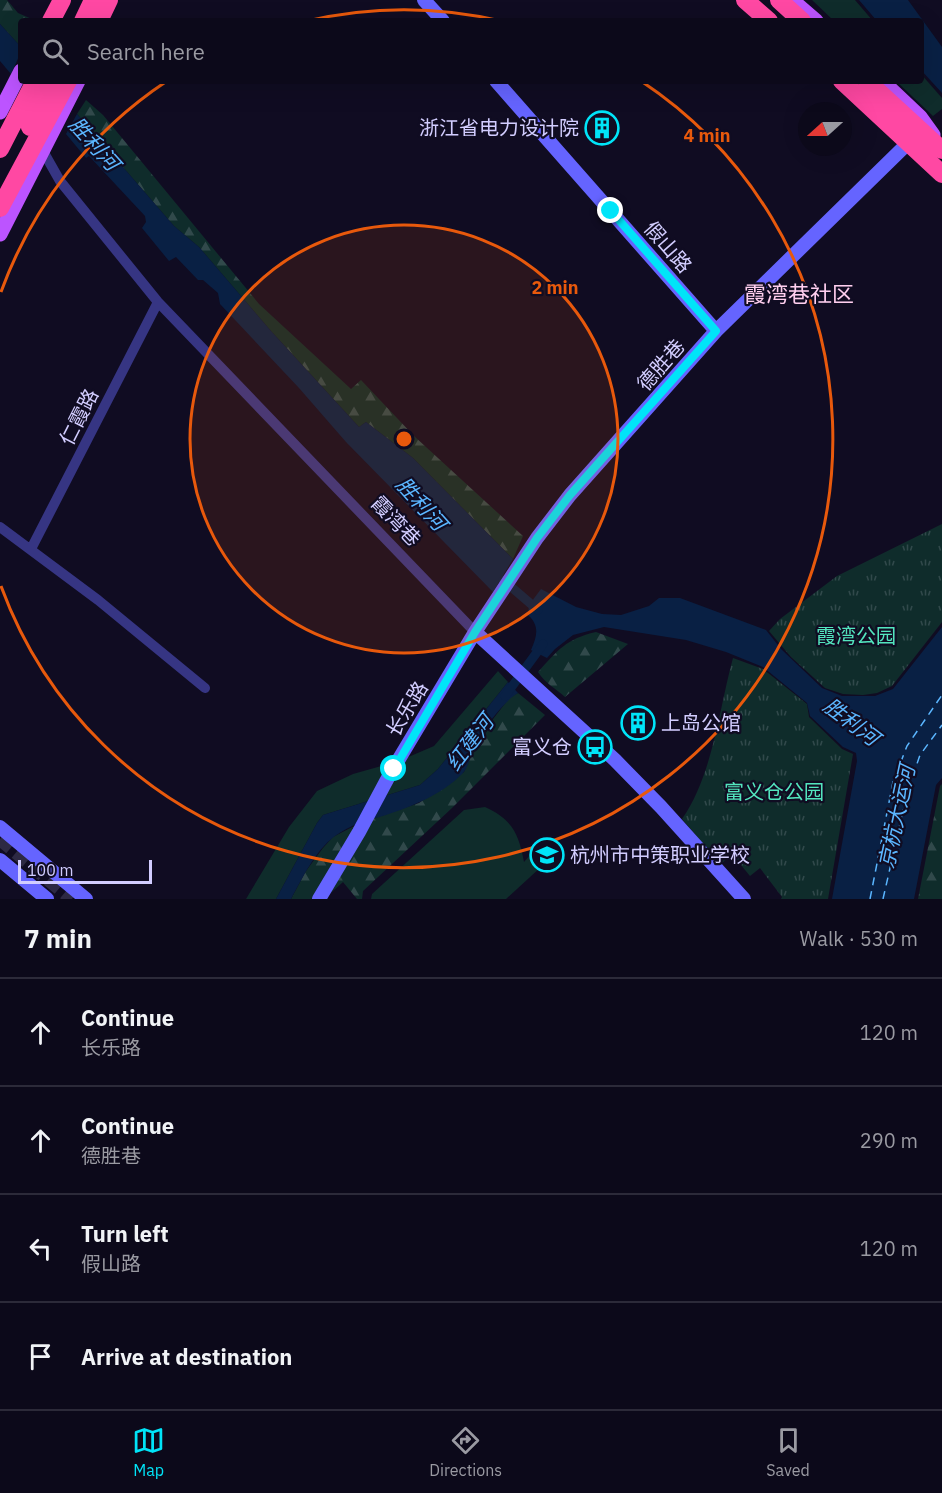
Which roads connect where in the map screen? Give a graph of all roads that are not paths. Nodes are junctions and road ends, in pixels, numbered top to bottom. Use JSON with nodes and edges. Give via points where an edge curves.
{"nodes":[{"id":1,"x":60,"y":0,"type":"edge"},
{"id":2,"x":76,"y":0,"type":"edge"},
{"id":3,"x":93,"y":0,"type":"edge"},
{"id":4,"x":109,"y":0,"type":"edge"},
{"id":5,"x":117,"y":0,"type":"edge"},
{"id":6,"x":424,"y":0,"type":"edge"},
{"id":7,"x":745,"y":0,"type":"edge"},
{"id":8,"x":753,"y":0,"type":"edge"},
{"id":9,"x":760,"y":0,"type":"edge"},
{"id":10,"x":779,"y":0,"type":"edge"},
{"id":11,"x":790,"y":0,"type":"edge"},
{"id":12,"x":51,"y":18,"type":"edge"},
{"id":13,"x":67,"y":18,"type":"edge"},
{"id":14,"x":84,"y":18,"type":"edge"},
{"id":15,"x":100,"y":18,"type":"edge"},
{"id":16,"x":108,"y":18,"type":"edge"},
{"id":17,"x":440,"y":18,"type":"edge"},
{"id":18,"x":766,"y":18,"type":"edge"},
{"id":19,"x":771,"y":18,"type":"edge"},
{"id":20,"x":795,"y":18,"type":"edge"},
{"id":21,"x":797,"y":18,"type":"edge"},
{"id":22,"x":798,"y":18,"type":"edge"},
{"id":23,"x":20,"y":84,"type":"edge"},
{"id":24,"x":21,"y":84,"type":"edge"},
{"id":25,"x":22,"y":84,"type":"edge"},
{"id":26,"x":52,"y":84,"type":"edge"},
{"id":27,"x":66,"y":84,"type":"edge"},
{"id":28,"x":76,"y":84,"type":"edge"},
{"id":29,"x":499,"y":84,"type":"edge"},
{"id":30,"x":838,"y":84,"type":"edge"},
{"id":31,"x":845,"y":84,"type":"edge"},
{"id":32,"x":871,"y":84,"type":"edge"},
{"id":33,"x":885,"y":84,"type":"edge"},
{"id":34,"x":0,"y":110,"type":"edge"},
{"id":35,"x":0,"y":134,"type":"edge"},
{"id":36,"x":900,"y":139,"type":"junction"},
{"id":37,"x":939,"y":141,"type":"edge"},
{"id":38,"x":0,"y":149,"type":"edge"},
{"id":39,"x":43,"y":151,"type":"junction"},
{"id":40,"x":942,"y":174,"type":"edge"},
{"id":41,"x":942,"y":181,"type":"edge"},
{"id":42,"x":0,"y":188,"type":"edge"},
{"id":43,"x":942,"y":188,"type":"edge"},
{"id":44,"x":0,"y":208,"type":"edge"},
{"id":45,"x":0,"y":234,"type":"edge"},
{"id":46,"x":158,"y":302,"type":"junction"},
{"id":47,"x":716,"y":331,"type":"junction"},
{"id":48,"x":0,"y":527,"type":"edge"},
{"id":49,"x":31,"y":549,"type":"junction"},
{"id":50,"x":475,"y":632,"type":"junction"},
{"id":51,"x":205,"y":688,"type":"dead end"},
{"id":52,"x":0,"y":827,"type":"edge"},
{"id":53,"x":17,"y":841,"type":"junction"},
{"id":54,"x":4,"y":863,"type":"edge"},
{"id":55,"x":46,"y":899,"type":"edge"},
{"id":56,"x":54,"y":899,"type":"edge"},
{"id":57,"x":79,"y":899,"type":"edge"},
{"id":58,"x":86,"y":899,"type":"edge"},
{"id":59,"x":319,"y":899,"type":"edge"},
{"id":60,"x":744,"y":899,"type":"edge"}],
"edges":[{"from":1,"to":12,"type":"highway"},
{"from":2,"to":13,"type":"highway"},
{"from":3,"to":14,"type":"highway"},
{"from":4,"to":15,"type":"highway"},
{"from":5,"to":16,"type":"main road"},
{"from":6,"to":17,"type":"street"},
{"from":7,"to":18,"type":"highway"},
{"from":8,"to":19,"type":"main road"},
{"from":9,"to":20,"type":"highway"},
{"from":10,"to":21,"type":"highway"},
{"from":11,"to":22,"type":"highway"},
{"from":23,"to":34,"type":"main road"},
{"from":24,"to":35,"type":"highway"},
{"from":25,"to":38,"type":"highway"},
{"from":26,"to":42,"type":"highway"},
{"from":27,"to":44,"type":"highway"},
{"from":28,"to":39,"type":"main road"},
{"from":29,"to":47,"type":"street","name":"假山路"},
{"from":30,"to":36,"type":"main road"},
{"from":31,"to":36,"type":"highway","bridge":true},
{"from":32,"to":37,"type":"highway","bridge":true},
{"from":33,"to":37,"type":"main road"},
{"from":36,"to":37,"type":"street"},
{"from":36,"to":40,"type":"highway","bridge":true},
{"from":36,"to":41,"type":"main road"},
{"from":36,"to":43,"type":"highway","bridge":true},
{"from":36,"to":47,"type":"street","name":"德胜巷"},
{"from":39,"to":45,"type":"main road"},
{"from":39,"to":46,"type":"street","name":"霞湾巷","via":[[60,181]]},
{"from":46,"to":49,"type":"street","name":"仁霞路"},
{"from":46,"to":50,"type":"street","name":"霞湾巷"},
{"from":47,"to":50,"type":"street","name":"德胜巷","via":[[570,495]]},
{"from":48,"to":49,"type":"street"},
{"from":49,"to":51,"type":"street"},
{"from":50,"to":59,"type":"street","name":"长乐路"},
{"from":50,"to":60,"type":"street","name":"霞湾巷","via":[[615,760]]},
{"from":52,"to":53,"type":"street"},
{"from":53,"to":57,"type":"street","via":[[36,864]]},
{"from":53,"to":58,"type":"street"},
{"from":54,"to":55,"type":"street"},
{"from":54,"to":56,"type":"street"}]}
